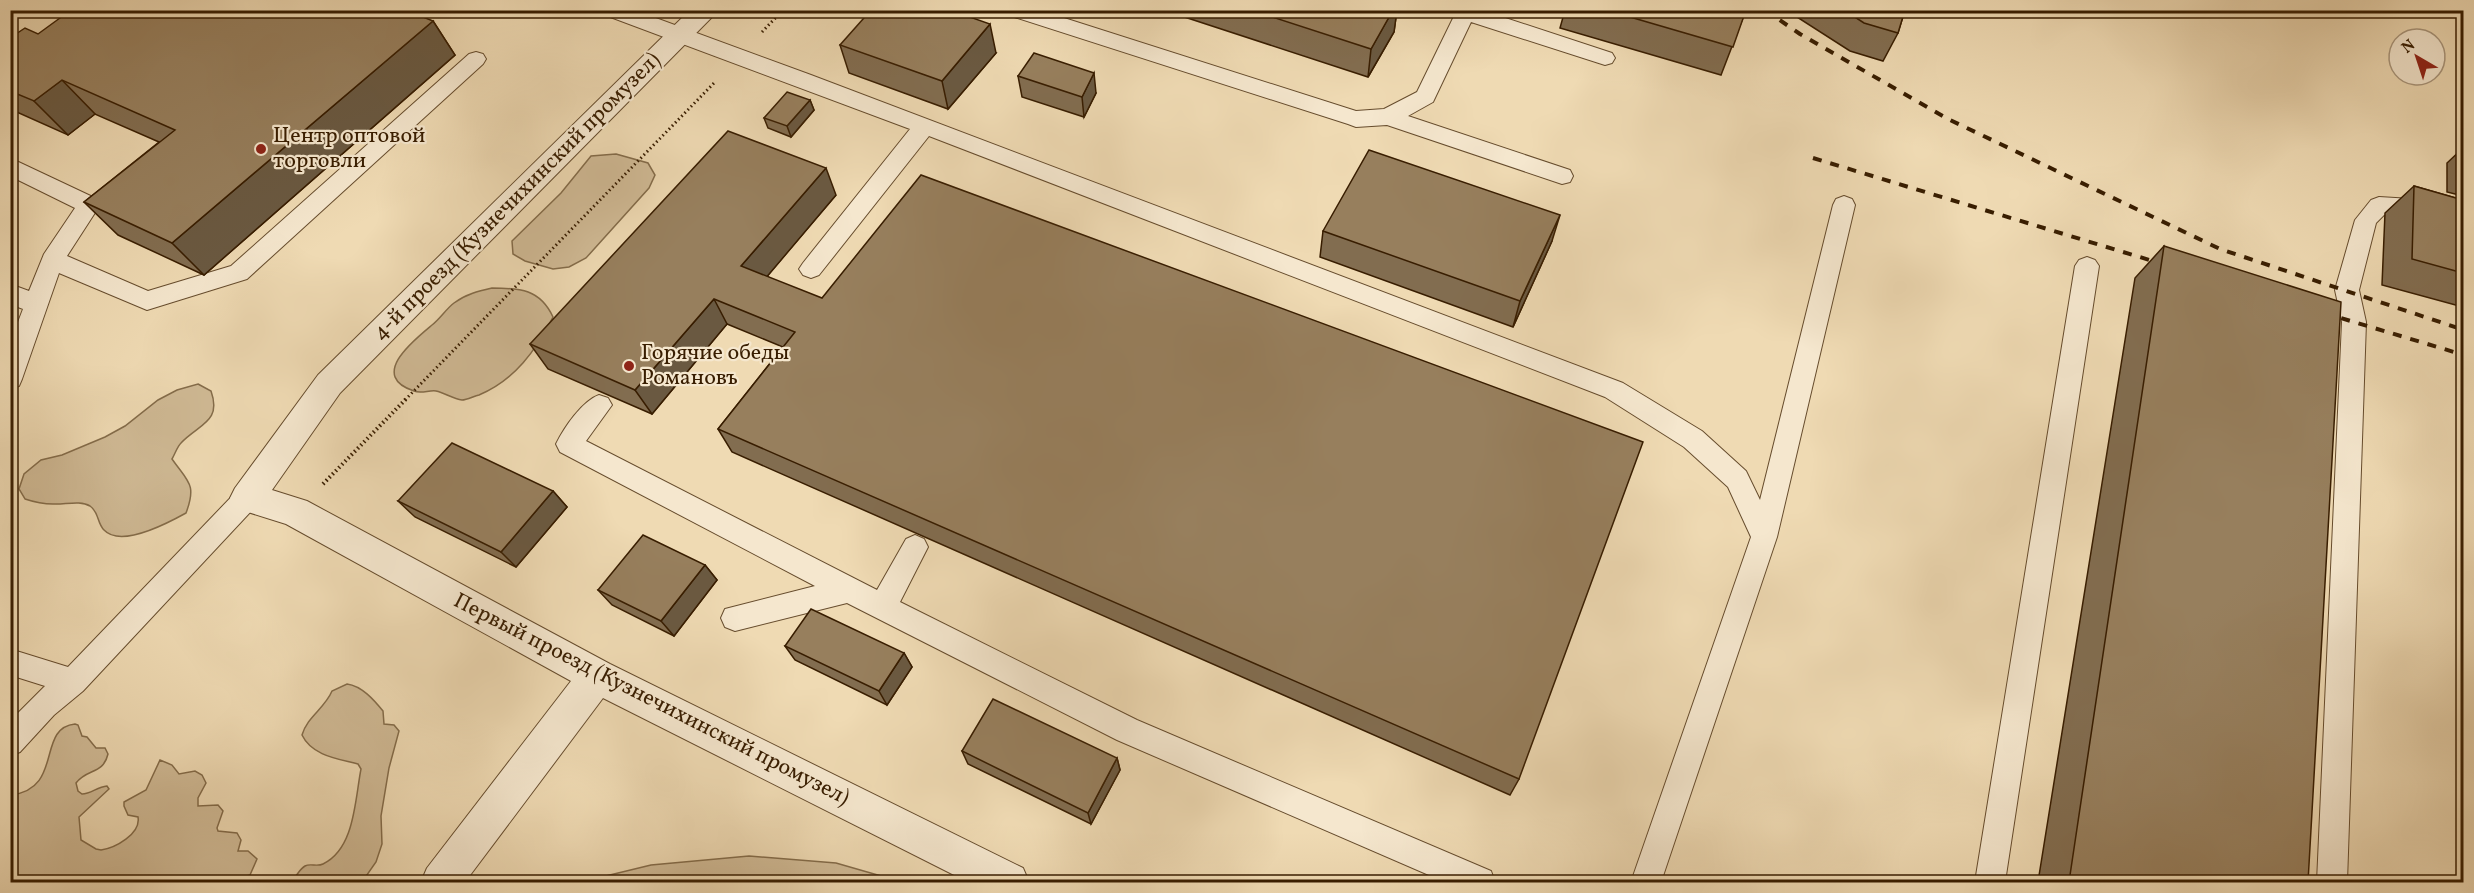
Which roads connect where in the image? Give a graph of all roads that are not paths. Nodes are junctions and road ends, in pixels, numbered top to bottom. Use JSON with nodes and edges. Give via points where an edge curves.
{"nodes":[{"id":1,"x":612,"y":10,"type":"edge"},
{"id":2,"x":706,"y":10,"type":"edge"},
{"id":3,"x":1015,"y":10,"type":"edge"},
{"id":4,"x":1078,"y":10,"type":"edge"},
{"id":5,"x":1466,"y":11,"type":"edge"},
{"id":6,"x":1066,"y":28,"type":"junction"},
{"id":7,"x":680,"y":36,"type":"junction"},
{"id":8,"x":1605,"y":58,"type":"dead end"},
{"id":9,"x":476,"y":59,"type":"dead end"},
{"id":10,"x":1388,"y":117,"type":"junction"},
{"id":11,"x":925,"y":126,"type":"junction"},
{"id":12,"x":10,"y":166,"type":"edge"},
{"id":13,"x":1562,"y":176,"type":"dead end"},
{"id":14,"x":1844,"y":204,"type":"dead end"},
{"id":15,"x":2463,"y":224,"type":"edge"},
{"id":16,"x":52,"y":260,"type":"junction"},
{"id":17,"x":2086,"y":266,"type":"dead end"},
{"id":18,"x":811,"y":269,"type":"dead end"},
{"id":19,"x":10,"y":293,"type":"edge"},
{"id":20,"x":36,"y":305,"type":"junction"},
{"id":21,"x":10,"y":379,"type":"edge"},
{"id":22,"x":599,"y":405,"type":"edge"},
{"id":23,"x":247,"y":498,"type":"junction"},
{"id":24,"x":1764,"y":537,"type":"junction"},
{"id":25,"x":915,"y":547,"type":"dead end"},
{"id":26,"x":849,"y":590,"type":"junction"},
{"id":27,"x":883,"y":606,"type":"junction"},
{"id":28,"x":735,"y":618,"type":"dead end"},
{"id":29,"x":10,"y":662,"type":"edge"},
{"id":30,"x":597,"y":676,"type":"junction"},
{"id":31,"x":73,"y":682,"type":"junction"},
{"id":32,"x":10,"y":742,"type":"edge"},
{"id":33,"x":441,"y":882,"type":"edge"},
{"id":34,"x":1009,"y":882,"type":"edge"},
{"id":35,"x":1480,"y":882,"type":"edge"},
{"id":36,"x":1646,"y":882,"type":"edge"},
{"id":37,"x":1990,"y":882,"type":"edge"},
{"id":38,"x":2332,"y":882,"type":"edge"}],
"edges":[{"from":1,"to":7,"type":"lane"},
{"from":2,"to":7,"type":"street","name":"4-й проезд (Кузнечихинский промузел)"},
{"from":3,"to":6,"type":"lane"},
{"from":4,"to":6,"type":"lane"},
{"from":5,"to":8,"type":"lane"},
{"from":5,"to":10,"type":"lane","via":[[1425,97]]},
{"from":6,"to":10,"type":"lane","via":[[1356,119]]},
{"from":7,"to":11,"type":"lane"},
{"from":7,"to":23,"type":"street","name":"4-й проезд (Кузнечихинский промузел)","via":[[329,384]]},
{"from":9,"to":16,"type":"lane","via":[[239,273],[147,301]]},
{"from":10,"to":13,"type":"lane"},
{"from":11,"to":18,"type":"lane"},
{"from":11,"to":24,"type":"lane","via":[[1614,390],[1693,439],[1737,479]]},
{"from":12,"to":16,"type":"lane","via":[[90,205]]},
{"from":14,"to":24,"type":"lane"},
{"from":15,"to":38,"type":"lane","via":[[2412,208],[2379,206],[2366,220],[2347,290],[2354,322]]},
{"from":16,"to":20,"type":"lane"},
{"from":17,"to":37,"type":"lane"},
{"from":19,"to":20,"type":"lane"},
{"from":20,"to":21,"type":"lane"},
{"from":22,"to":26,"type":"lane","via":[[569,444]]},
{"from":23,"to":30,"type":"street","name":"Первый проезд (Кузнечихинский промузел)","via":[[295,512]]},
{"from":23,"to":31,"type":"lane"},
{"from":24,"to":36,"type":"lane"},
{"from":25,"to":27,"type":"lane"},
{"from":26,"to":27,"type":"lane"},
{"from":26,"to":28,"type":"lane"},
{"from":27,"to":35,"type":"lane","via":[[1127,730]]},
{"from":29,"to":31,"type":"lane"},
{"from":30,"to":33,"type":"street"},
{"from":30,"to":34,"type":"street","name":"Первый проезд (Кузнечихинский промузел)"},
{"from":31,"to":32,"type":"lane","via":[[44,705]]}]}
